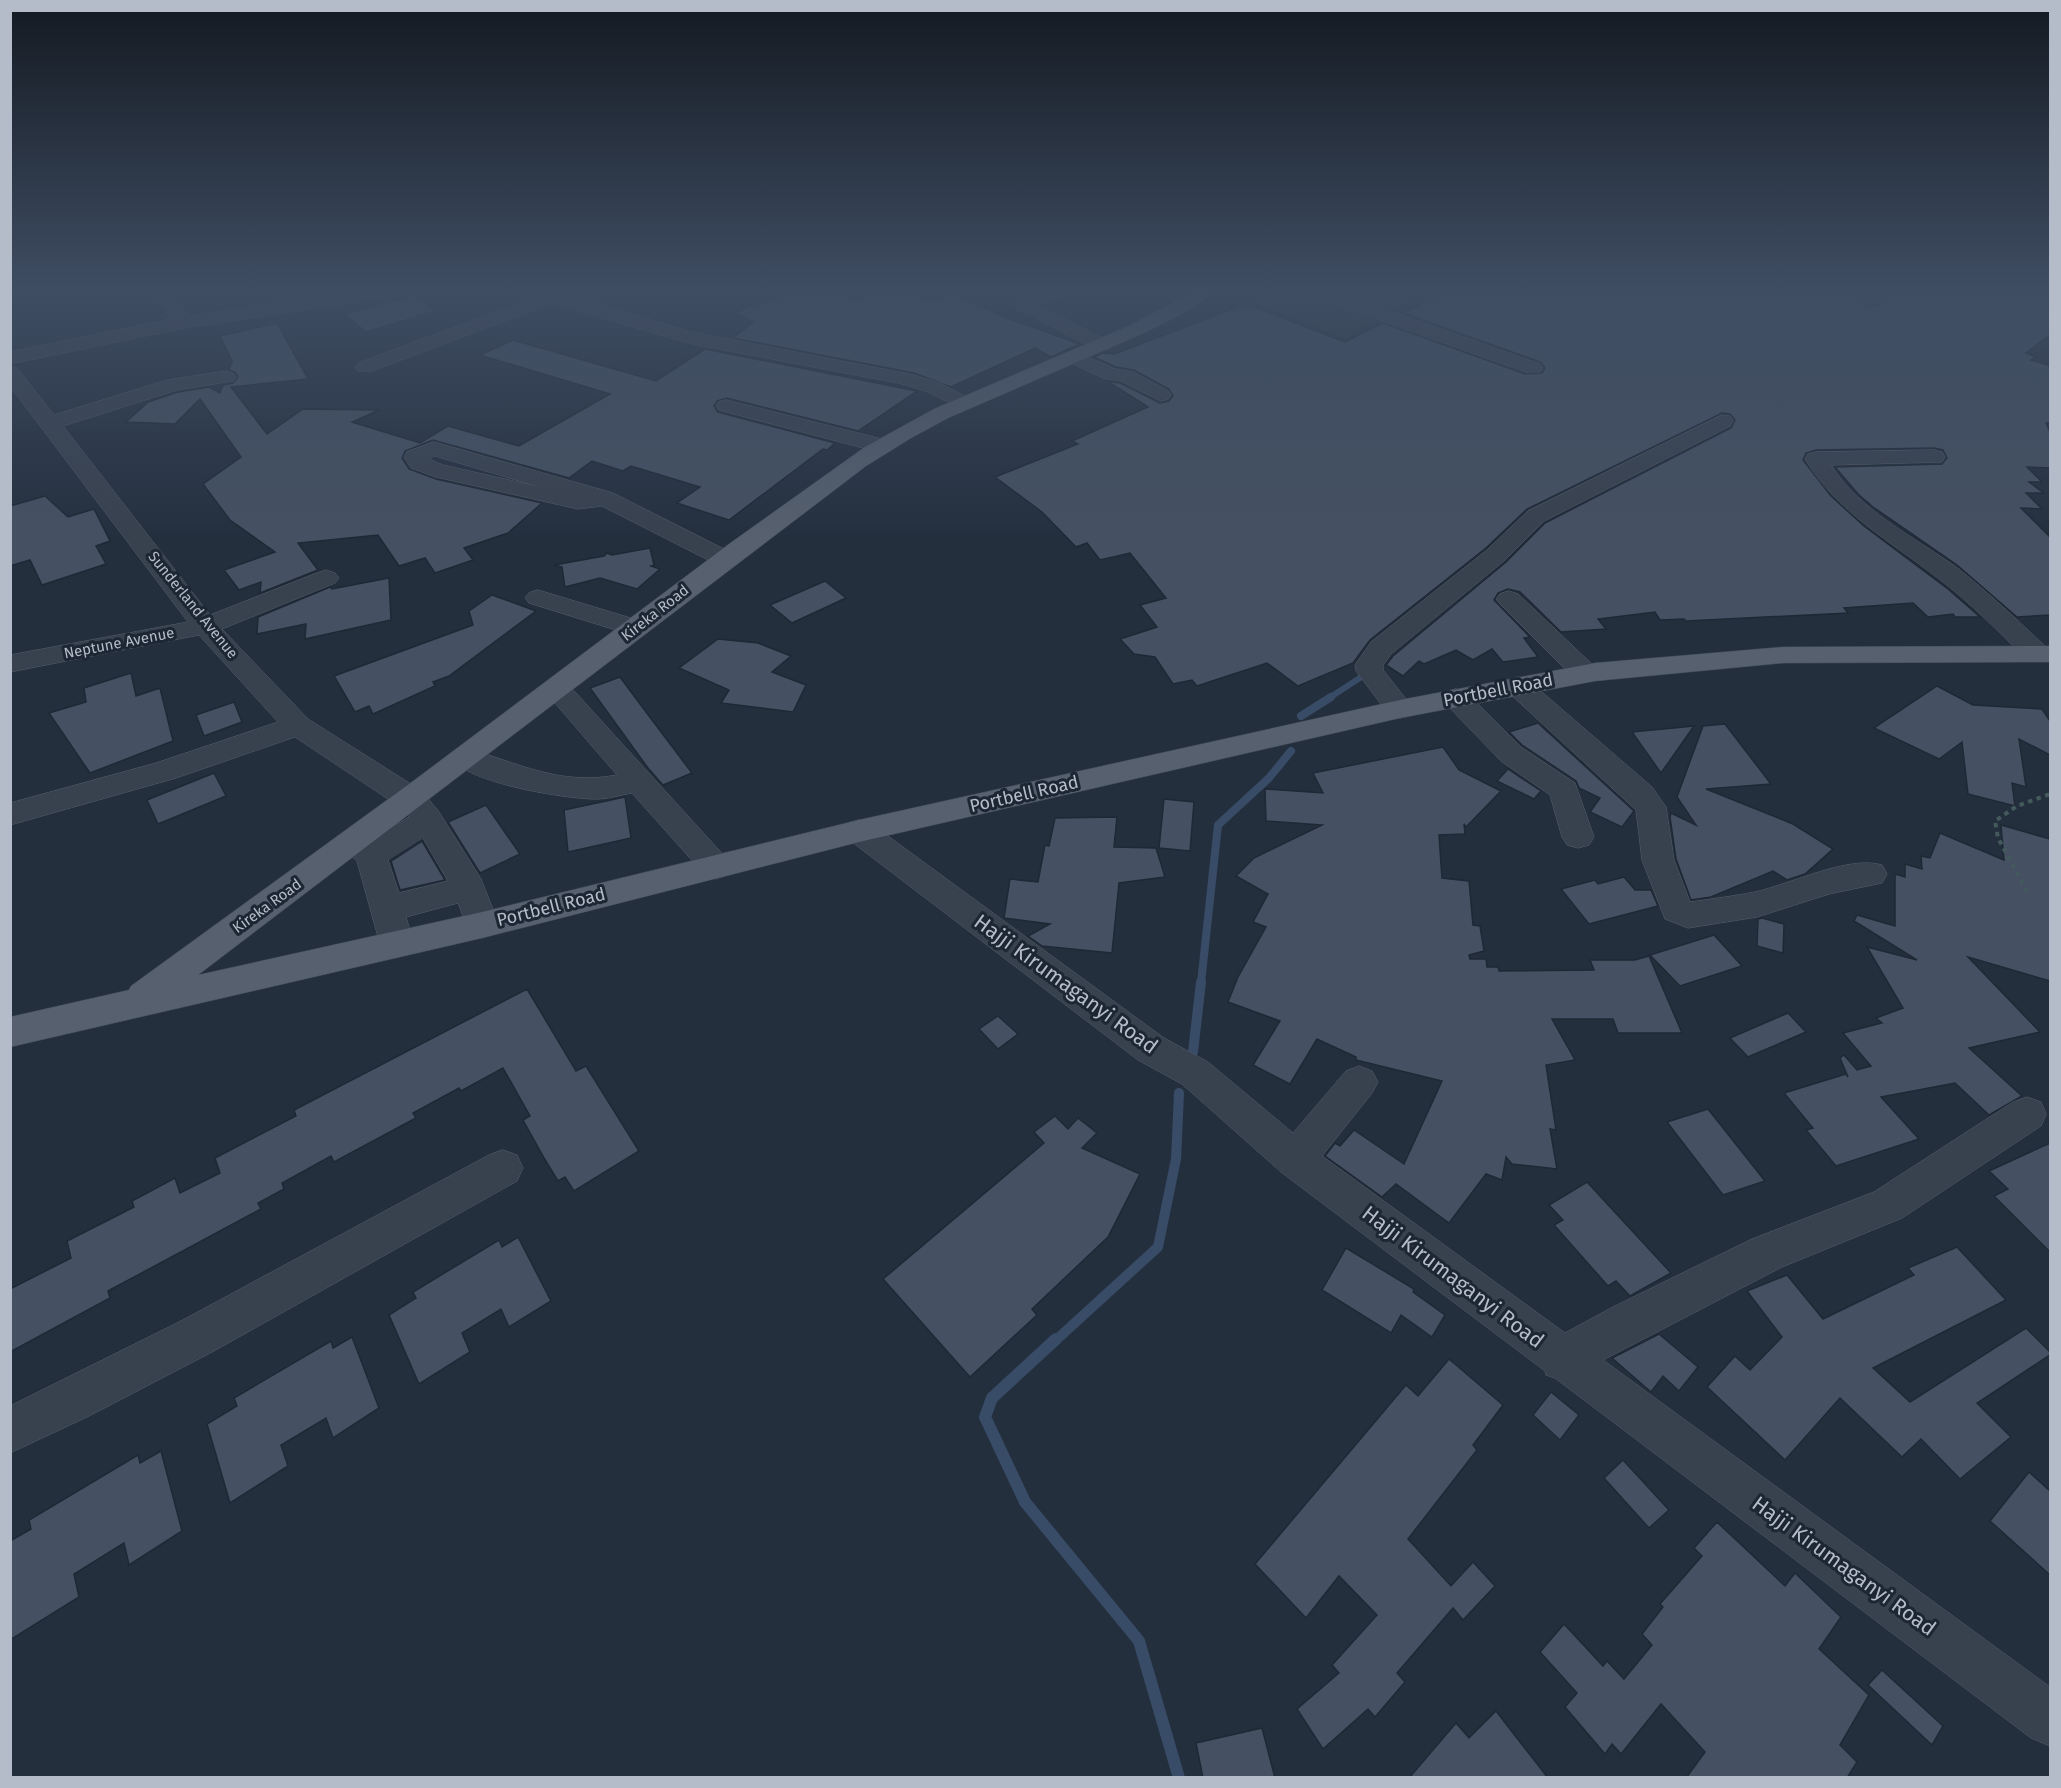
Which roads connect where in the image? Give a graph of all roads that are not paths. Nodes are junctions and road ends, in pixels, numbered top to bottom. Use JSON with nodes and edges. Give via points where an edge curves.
{"nodes":[{"id":1,"x":868,"y":371,"type":"edge"},
{"id":2,"x":1040,"y":371,"type":"edge"},
{"id":3,"x":1103,"y":371,"type":"edge"},
{"id":4,"x":10,"y":372,"type":"edge"},
{"id":5,"x":226,"y":377,"type":"dead end"},
{"id":6,"x":1161,"y":395,"type":"dead end"},
{"id":7,"x":964,"y":404,"type":"junction"},
{"id":8,"x":726,"y":406,"type":"dead end"},
{"id":9,"x":1722,"y":421,"type":"dead end"},
{"id":10,"x":51,"y":423,"type":"junction"},
{"id":11,"x":882,"y":446,"type":"junction"},
{"id":12,"x":1934,"y":457,"type":"dead end"},
{"id":13,"x":493,"y":474,"type":"dead end"},
{"id":14,"x":725,"y":559,"type":"junction"},
{"id":15,"x":326,"y":578,"type":"dead end"},
{"id":16,"x":538,"y":598,"type":"dead end"},
{"id":17,"x":1509,"y":598,"type":"dead end"},
{"id":18,"x":205,"y":626,"type":"junction"},
{"id":19,"x":635,"y":628,"type":"junction"},
{"id":20,"x":2043,"y":653,"type":"edge"},
{"id":21,"x":10,"y":664,"type":"edge"},
{"id":22,"x":1585,"y":674,"type":"junction"},
{"id":23,"x":1518,"y":686,"type":"junction"},
{"id":24,"x":556,"y":688,"type":"junction"},
{"id":25,"x":1456,"y":698,"type":"junction"},
{"id":26,"x":1400,"y":709,"type":"junction"},
{"id":27,"x":298,"y":726,"type":"junction"},
{"id":28,"x":466,"y":758,"type":"junction"},
{"id":29,"x":639,"y":781,"type":"junction"},
{"id":30,"x":420,"y":809,"type":"junction"},
{"id":31,"x":10,"y":814,"type":"edge"},
{"id":32,"x":860,"y":831,"type":"junction"},
{"id":33,"x":1578,"y":837,"type":"dead end"},
{"id":34,"x":363,"y":848,"type":"junction"},
{"id":35,"x":716,"y":867,"type":"junction"},
{"id":36,"x":1871,"y":874,"type":"dead end"},
{"id":37,"x":469,"y":888,"type":"junction"},
{"id":38,"x":387,"y":909,"type":"junction"},
{"id":39,"x":482,"y":925,"type":"junction"},
{"id":40,"x":397,"y":944,"type":"junction"},
{"id":41,"x":135,"y":1003,"type":"junction"},
{"id":42,"x":10,"y":1032,"type":"edge"},
{"id":43,"x":1359,"y":1082,"type":"dead end"},
{"id":44,"x":2027,"y":1114,"type":"dead end"},
{"id":45,"x":1295,"y":1159,"type":"junction"},
{"id":46,"x":503,"y":1168,"type":"dead end"},
{"id":47,"x":1562,"y":1359,"type":"junction"},
{"id":48,"x":10,"y":1430,"type":"edge"},
{"id":49,"x":2050,"y":1719,"type":"edge"}],
"edges":[{"from":1,"to":7,"type":"street","via":[[935,388]]},
{"from":2,"to":7,"type":"main road","name":"Kireka Road"},
{"from":3,"to":6,"type":"street","via":[[1125,376]]},
{"from":4,"to":10,"type":"street","name":"Sunderland Avenue"},
{"from":5,"to":10,"type":"street","via":[[174,384]]},
{"from":7,"to":11,"type":"main road","name":"Kireka Road"},
{"from":8,"to":11,"type":"street"},
{"from":9,"to":26,"type":"street","via":[[1536,516],[1496,555],[1381,648],[1369,665],[1370,671]]},
{"from":10,"to":18,"type":"street","name":"Sunderland Avenue"},
{"from":11,"to":14,"type":"main road","name":"Kireka Road"},
{"from":12,"to":20,"type":"street","via":[[1816,459],[1843,494]]},
{"from":13,"to":14,"type":"street","via":[[605,498]]},
{"from":14,"to":19,"type":"main road","name":"Kireka Road"},
{"from":15,"to":18,"type":"street","name":"Neptune Avenue"},
{"from":16,"to":19,"type":"street"},
{"from":17,"to":22,"type":"street"},
{"from":18,"to":21,"type":"street","name":"Neptune Avenue"},
{"from":18,"to":27,"type":"street","name":"Sunderland Avenue"},
{"from":19,"to":24,"type":"main road","name":"Kireka Road"},
{"from":20,"to":22,"type":"main road","name":"Portbell Road","via":[[1783,655]]},
{"from":22,"to":23,"type":"main road","name":"Portbell Road"},
{"from":23,"to":25,"type":"main road","name":"Portbell Road"},
{"from":23,"to":36,"type":"street","via":[[1651,807],[1661,870],[1677,910],[1682,913],[1757,904]]},
{"from":24,"to":28,"type":"main road","name":"Kireka Road"},
{"from":24,"to":29,"type":"street"},
{"from":25,"to":26,"type":"main road","name":"Portbell Road"},
{"from":25,"to":33,"type":"street","via":[[1510,754],[1564,790]]},
{"from":26,"to":32,"type":"main road","name":"Portbell Road"},
{"from":27,"to":30,"type":"street","name":"Sunderland Avenue"},
{"from":27,"to":31,"type":"street","via":[[165,771]]},
{"from":28,"to":29,"type":"street","via":[[512,777],[542,784],[595,789]]},
{"from":28,"to":30,"type":"main road","name":"Kireka Road"},
{"from":29,"to":35,"type":"street"},
{"from":30,"to":34,"type":"street"},
{"from":30,"to":37,"type":"street"},
{"from":32,"to":35,"type":"main road","name":"Portbell Road"},
{"from":32,"to":45,"type":"street","name":"Hajji Kirumaganyi Road","via":[[1151,1049],[1195,1073]]},
{"from":34,"to":38,"type":"street"},
{"from":34,"to":41,"type":"main road","name":"Kireka Road"},
{"from":35,"to":39,"type":"main road","name":"Portbell Road"},
{"from":37,"to":38,"type":"street"},
{"from":37,"to":39,"type":"street"},
{"from":38,"to":40,"type":"street"},
{"from":39,"to":40,"type":"main road","name":"Portbell Road"},
{"from":40,"to":41,"type":"main road","name":"Portbell Road"},
{"from":41,"to":42,"type":"main road","name":"Portbell Road"},
{"from":43,"to":45,"type":"street"},
{"from":44,"to":47,"type":"street","via":[[1888,1205],[1767,1253]]},
{"from":45,"to":47,"type":"street","name":"Hajji Kirumaganyi Road"},
{"from":46,"to":48,"type":"street","via":[[283,1289]]},
{"from":47,"to":49,"type":"street","name":"Hajji Kirumaganyi Road"}]}
